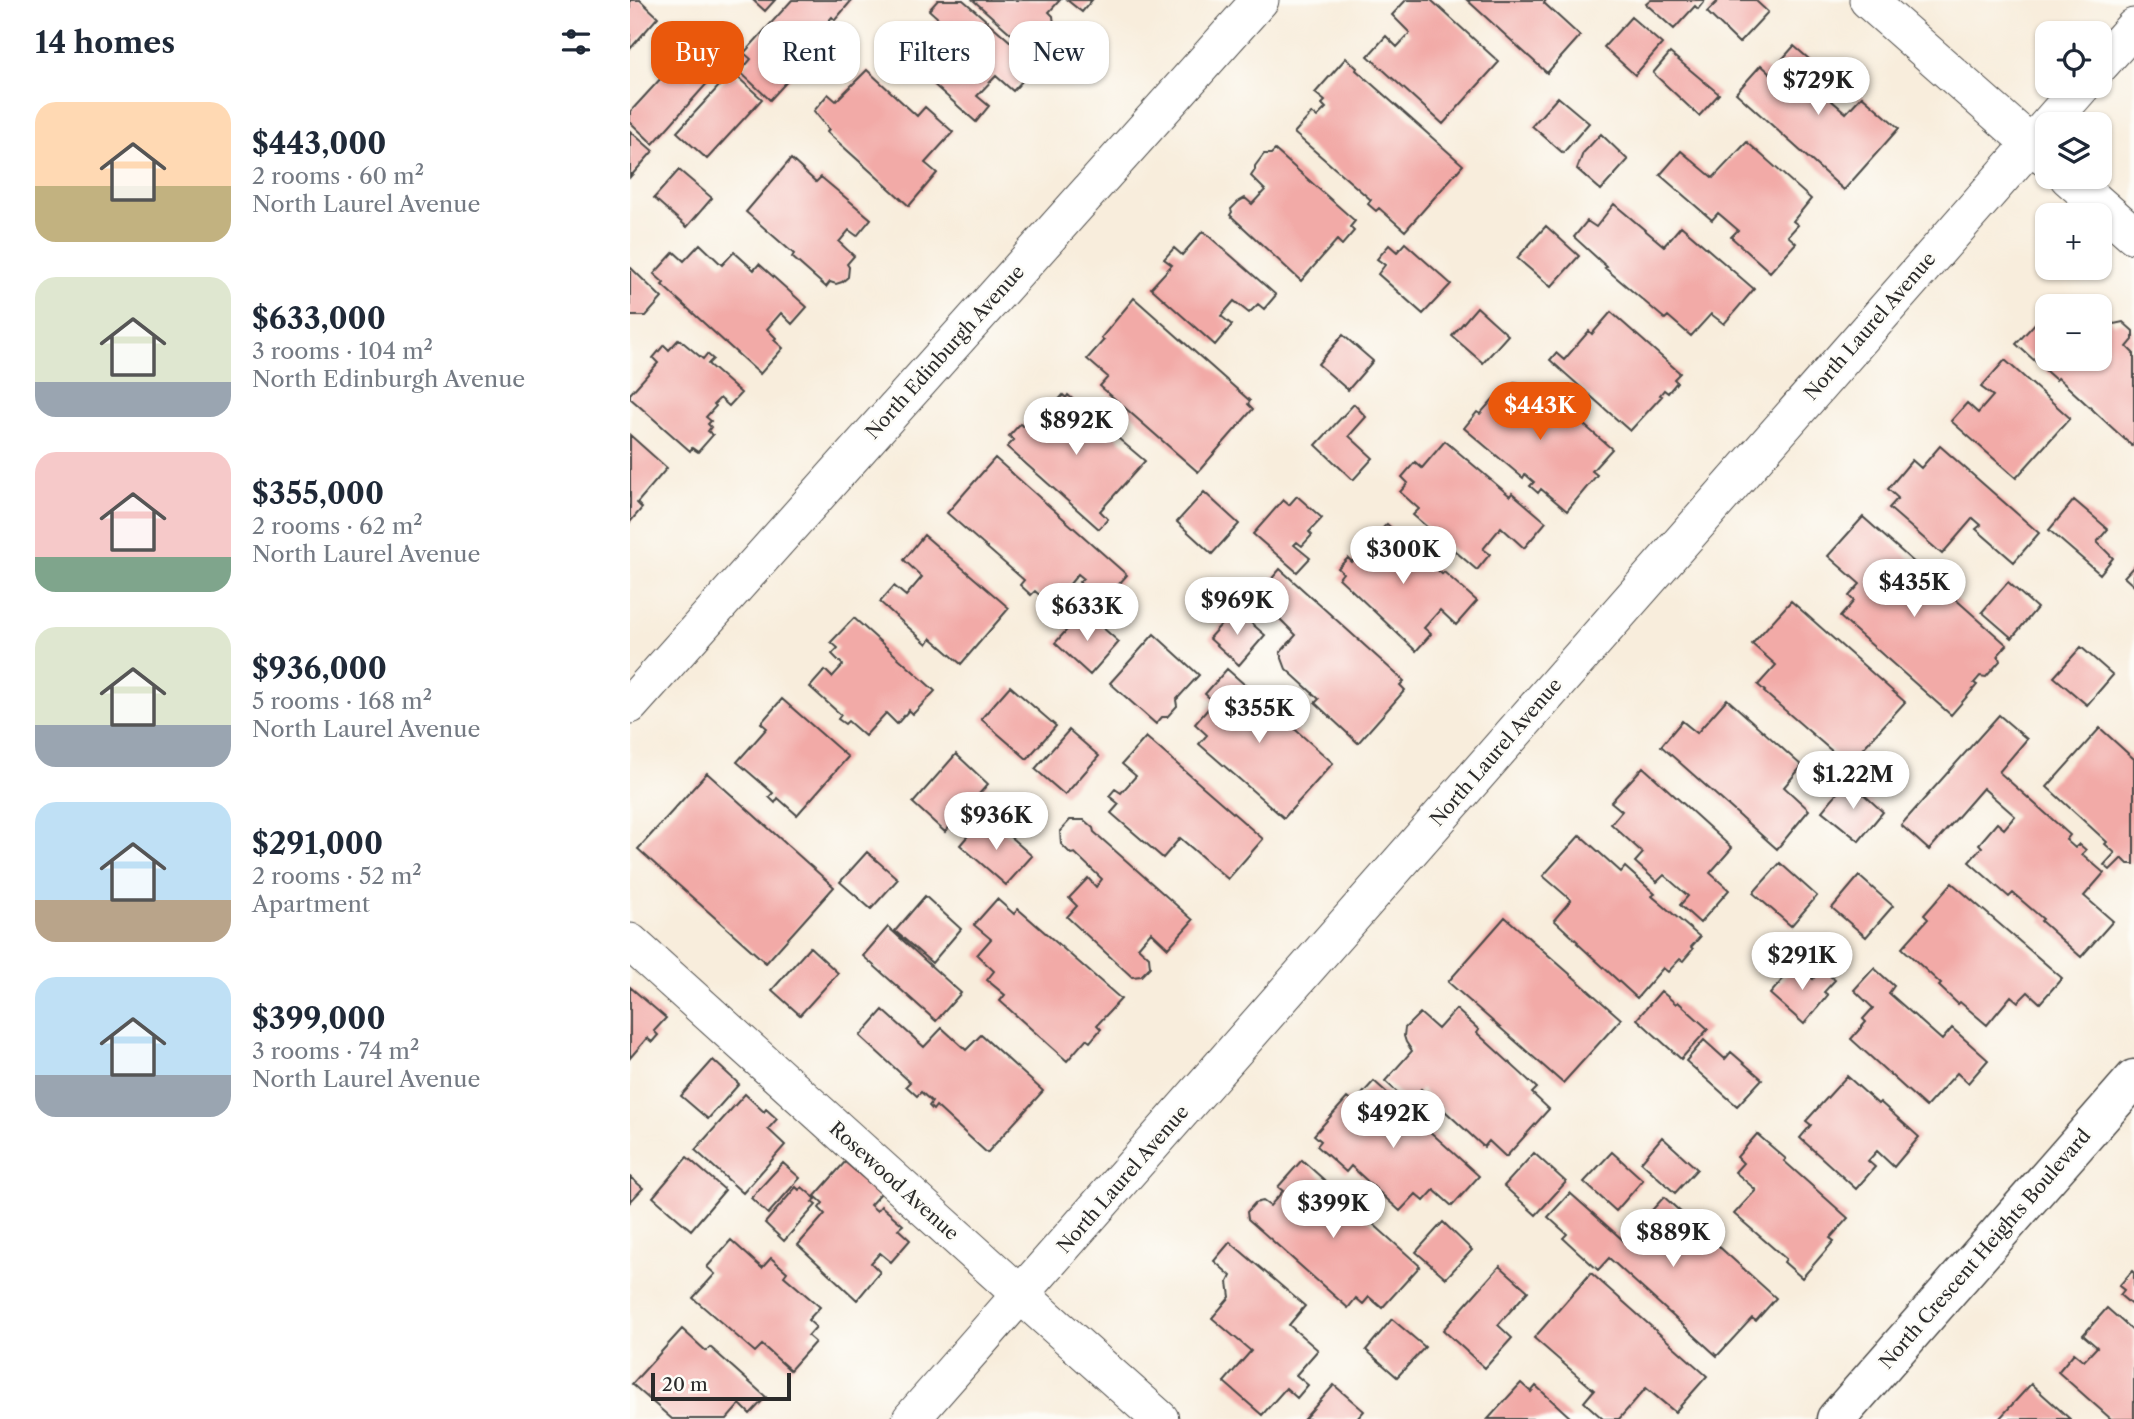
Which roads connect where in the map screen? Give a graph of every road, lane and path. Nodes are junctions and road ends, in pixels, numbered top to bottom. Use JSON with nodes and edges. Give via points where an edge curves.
{"nodes":[{"id":1,"x":1259,"y":0,"type":"edge"},
{"id":2,"x":1868,"y":0,"type":"edge"},
{"id":3,"x":2134,"y":27,"type":"edge"},
{"id":4,"x":2112,"y":52,"type":"edge"},
{"id":5,"x":2035,"y":147,"type":"edge"},
{"id":6,"x":2035,"y":155,"type":"edge"},
{"id":7,"x":2082,"y":189,"type":"edge"},
{"id":8,"x":2134,"y":235,"type":"edge"},
{"id":9,"x":630,"y":705,"type":"edge"},
{"id":10,"x":630,"y":942,"type":"edge"},
{"id":11,"x":2134,"y":1079,"type":"edge"},
{"id":12,"x":1021,"y":1295,"type":"junction"},
{"id":13,"x":911,"y":1419,"type":"edge"},
{"id":14,"x":1160,"y":1419,"type":"edge"},
{"id":15,"x":1836,"y":1419,"type":"edge"}],
"edges":[{"from":1,"to":9,"type":"street","name":"North Edinburgh Avenue"},
{"from":2,"to":5,"type":"street"},
{"from":3,"to":4,"type":"street"},
{"from":6,"to":12,"type":"street","name":"North Laurel Avenue"},
{"from":7,"to":8,"type":"street"},
{"from":10,"to":12,"type":"street","name":"Rosewood Avenue"},
{"from":11,"to":15,"type":"street","name":"North Crescent Heights Boulevard"},
{"from":12,"to":13,"type":"street","name":"North Laurel Avenue"},
{"from":12,"to":14,"type":"street","name":"Rosewood Avenue"}]}
